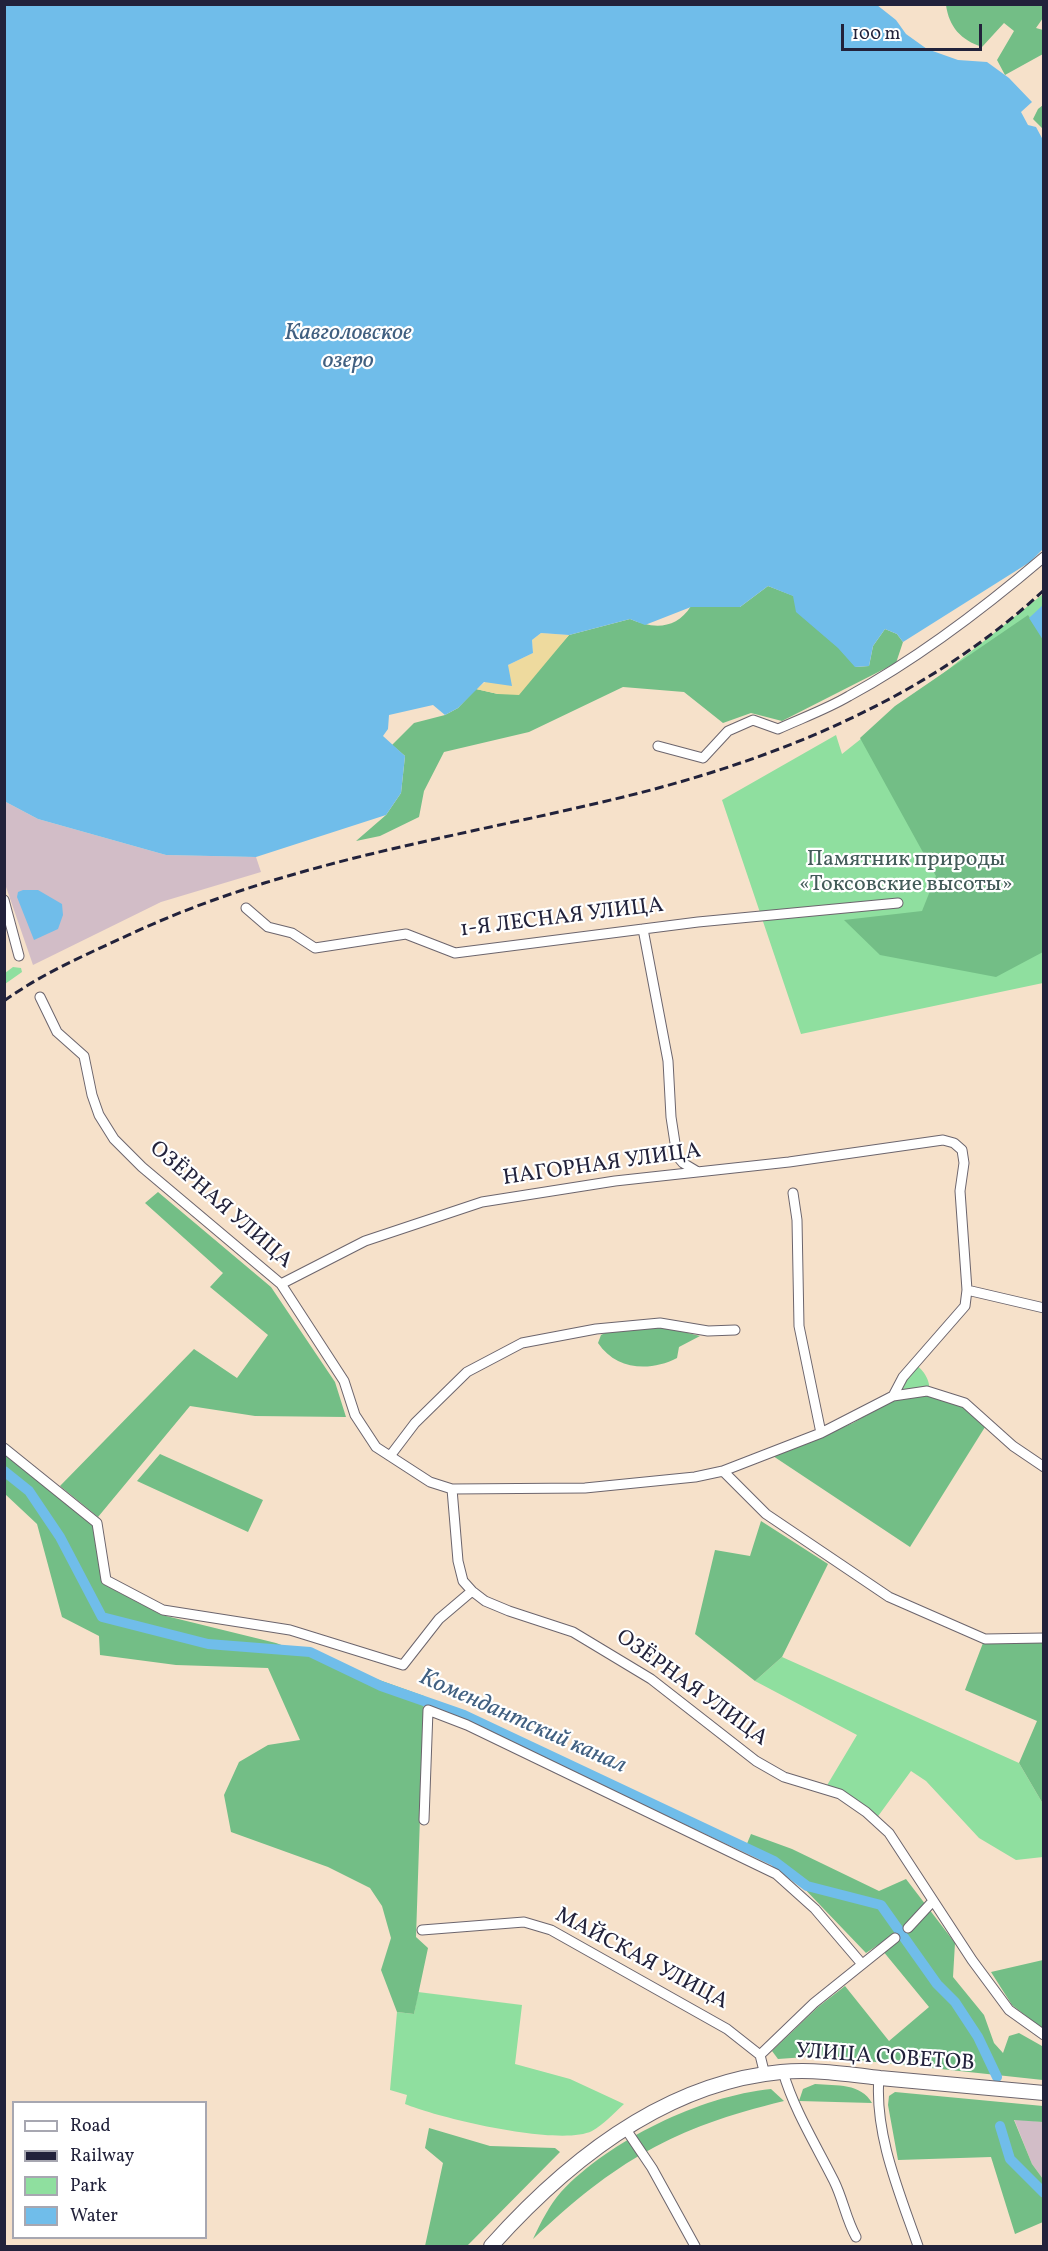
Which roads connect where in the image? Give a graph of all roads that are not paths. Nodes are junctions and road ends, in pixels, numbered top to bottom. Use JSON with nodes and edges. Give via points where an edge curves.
{"nodes":[{"id":1,"x":1044,"y":557,"type":"edge"},
{"id":2,"x":658,"y":746,"type":"dead end"},
{"id":3,"x":4,"y":900,"type":"edge"},
{"id":4,"x":898,"y":903,"type":"dead end"},
{"id":5,"x":246,"y":908,"type":"dead end"},
{"id":6,"x":643,"y":929,"type":"junction"},
{"id":7,"x":19,"y":956,"type":"dead end"},
{"id":8,"x":40,"y":997,"type":"dead end"},
{"id":9,"x":698,"y":1172,"type":"junction"},
{"id":10,"x":793,"y":1193,"type":"dead end"},
{"id":11,"x":281,"y":1284,"type":"junction"},
{"id":12,"x":968,"y":1290,"type":"junction"},
{"id":13,"x":1044,"y":1308,"type":"edge"},
{"id":14,"x":735,"y":1330,"type":"dead end"},
{"id":15,"x":893,"y":1396,"type":"junction"},
{"id":16,"x":821,"y":1433,"type":"junction"},
{"id":17,"x":4,"y":1448,"type":"edge"},
{"id":18,"x":390,"y":1456,"type":"junction"},
{"id":19,"x":1044,"y":1467,"type":"edge"},
{"id":20,"x":723,"y":1471,"type":"junction"},
{"id":21,"x":452,"y":1489,"type":"junction"},
{"id":22,"x":472,"y":1591,"type":"junction"},
{"id":23,"x":1044,"y":1638,"type":"edge"},
{"id":24,"x":424,"y":1820,"type":"dead end"},
{"id":25,"x":933,"y":1901,"type":"junction"},
{"id":26,"x":908,"y":1928,"type":"dead end"},
{"id":27,"x":422,"y":1930,"type":"dead end"},
{"id":28,"x":895,"y":1938,"type":"dead end"},
{"id":29,"x":862,"y":1964,"type":"junction"},
{"id":30,"x":1044,"y":2036,"type":"edge"},
{"id":31,"x":760,"y":2055,"type":"junction"},
{"id":32,"x":783,"y":2072,"type":"junction"},
{"id":33,"x":765,"y":2074,"type":"junction"},
{"id":34,"x":879,"y":2077,"type":"junction"},
{"id":35,"x":1044,"y":2093,"type":"edge"},
{"id":36,"x":625,"y":2128,"type":"junction"},
{"id":37,"x":856,"y":2237,"type":"dead end"},
{"id":38,"x":491,"y":2247,"type":"edge"},
{"id":39,"x":695,"y":2247,"type":"edge"},
{"id":40,"x":918,"y":2247,"type":"edge"}],
"edges":[{"from":1,"to":2,"type":"street","via":[[951,631],[848,697],[778,729],[753,720],[728,731],[703,758]]},
{"from":3,"to":7,"type":"street"},
{"from":4,"to":6,"type":"street","name":"1-Я ЛЕСНАЯ УЛИЦА"},
{"from":5,"to":6,"type":"street","name":"1-Я ЛЕСНАЯ УЛИЦА","via":[[268,927],[292,933],[315,948],[406,934],[455,953]]},
{"from":6,"to":9,"type":"street","via":[[668,1061],[670,1117],[677,1156]]},
{"from":8,"to":11,"type":"street","name":"ОЗЁРНАЯ УЛИЦА","via":[[57,1032],[84,1056],[95,1105],[114,1139]]},
{"from":9,"to":11,"type":"street","name":"НАГОРНАЯ УЛИЦА","via":[[482,1202],[365,1241]]},
{"from":9,"to":12,"type":"street","name":"НАГОРНАЯ УЛИЦА","via":[[943,1140],[954,1143],[962,1150],[964,1163],[960,1191]]},
{"from":10,"to":16,"type":"street","via":[[799,1326]]},
{"from":11,"to":18,"type":"street","name":"ОЗЁРНАЯ УЛИЦА","via":[[344,1380],[355,1415],[376,1447]]},
{"from":12,"to":13,"type":"street"},
{"from":12,"to":15,"type":"street","via":[[965,1306],[903,1377]]},
{"from":14,"to":18,"type":"street","via":[[708,1331],[660,1323],[596,1329],[522,1344],[467,1372],[415,1423]]},
{"from":15,"to":16,"type":"street"},
{"from":15,"to":19,"type":"street","via":[[927,1390],[965,1403],[1013,1446]]},
{"from":16,"to":20,"type":"street"},
{"from":17,"to":22,"type":"street","via":[[97,1523],[106,1580],[163,1610],[290,1630],[403,1665],[439,1619]]},
{"from":18,"to":21,"type":"street","name":"ОЗЁРНАЯ УЛИЦА","via":[[430,1482]]},
{"from":20,"to":21,"type":"street","via":[[659,1482],[585,1488]]},
{"from":20,"to":23,"type":"street","via":[[766,1515],[889,1598],[985,1639]]},
{"from":21,"to":22,"type":"street","via":[[458,1561],[463,1581]]},
{"from":22,"to":25,"type":"street","name":"ОЗЁРНАЯ УЛИЦА","via":[[509,1611],[573,1632],[651,1679],[756,1761],[784,1777],[840,1794],[889,1833]]},
{"from":24,"to":29,"type":"street","via":[[428,1710],[467,1725],[776,1874],[815,1909]]},
{"from":25,"to":26,"type":"street"},
{"from":25,"to":30,"type":"street","name":"ОЗЁРНАЯ УЛИЦА","via":[[1009,2010]]},
{"from":27,"to":31,"type":"street","name":"МАЙСКАЯ УЛИЦА","via":[[524,1922],[551,1930],[727,2029]]},
{"from":28,"to":29,"type":"street"},
{"from":29,"to":31,"type":"street"},
{"from":31,"to":33,"type":"street"},
{"from":32,"to":33,"type":"main road","name":"УЛИЦА СОВЕТОВ"},
{"from":32,"to":34,"type":"main road","name":"УЛИЦА СОВЕТОВ"},
{"from":32,"to":37,"type":"street","via":[[788,2091],[836,2185],[845,2217]]},
{"from":33,"to":36,"type":"main road","name":"УЛИЦА СОВЕТОВ","via":[[710,2088]]},
{"from":34,"to":35,"type":"main road","name":"УЛИЦА СОВЕТОВ"},
{"from":34,"to":40,"type":"street","via":[[877,2097],[883,2131]]},
{"from":36,"to":38,"type":"main road","name":"УЛИЦА СОВЕТОВ","via":[[557,2179]]},
{"from":36,"to":39,"type":"street"}]}
